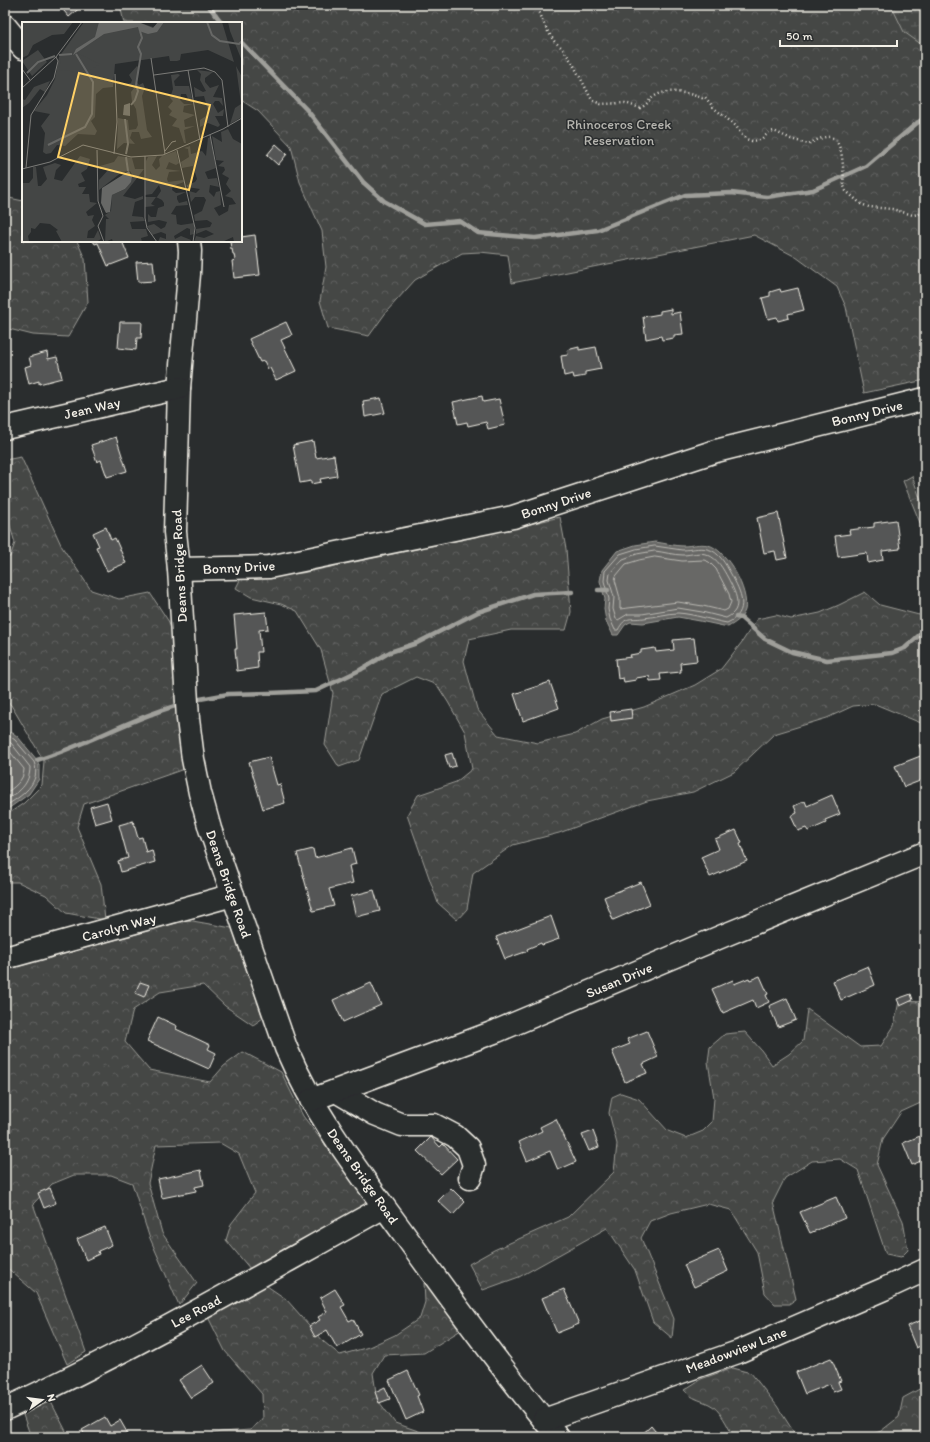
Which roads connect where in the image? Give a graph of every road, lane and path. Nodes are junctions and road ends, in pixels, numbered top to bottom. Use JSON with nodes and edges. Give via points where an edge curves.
{"nodes":[{"id":1,"x":539,"y":5,"type":"edge"},
{"id":2,"x":5,"y":26,"type":"edge"},
{"id":3,"x":22,"y":47,"type":"edge"},
{"id":4,"x":925,"y":213,"type":"edge"},
{"id":5,"x":189,"y":242,"type":"edge"},
{"id":6,"x":179,"y":388,"type":"junction"},
{"id":7,"x":925,"y":399,"type":"edge"},
{"id":8,"x":5,"y":428,"type":"edge"},
{"id":9,"x":179,"y":569,"type":"junction"},
{"id":10,"x":925,"y":853,"type":"edge"},
{"id":11,"x":233,"y":895,"type":"junction"},
{"id":12,"x":5,"y":958,"type":"edge"},
{"id":13,"x":336,"y":1091,"type":"junction"},
{"id":14,"x":311,"y":1100,"type":"junction"},
{"id":15,"x":470,"y":1178,"type":"dead end"},
{"id":16,"x":384,"y":1207,"type":"junction"},
{"id":17,"x":925,"y":1270,"type":"edge"},
{"id":18,"x":5,"y":1409,"type":"edge"},
{"id":19,"x":544,"y":1420,"type":"junction"},
{"id":20,"x":558,"y":1437,"type":"edge"}],
"edges":[{"from":1,"to":4,"type":"path","via":[[538,9],[547,30],[572,62],[592,100],[600,104],[625,103],[640,108],[656,95],[668,92],[705,97],[746,139],[752,141],[760,140],[774,131],[808,144],[830,137],[840,146],[844,186],[861,204],[912,215]]},
{"from":2,"to":3,"type":"street"},
{"from":5,"to":6,"type":"street","name":"Deans Bridge Road","via":[[189,274]]},
{"from":6,"to":8,"type":"street","name":"Jean Way"},
{"from":6,"to":9,"type":"street","name":"Deans Bridge Road","via":[[175,532]]},
{"from":7,"to":9,"type":"street","name":"Bonny Drive","via":[[716,450],[513,517],[269,567]]},
{"from":9,"to":11,"type":"street","name":"Deans Bridge Road","via":[[192,759],[210,829]]},
{"from":10,"to":13,"type":"street","name":"Susan Drive","via":[[497,1031]]},
{"from":11,"to":12,"type":"street","name":"Carolyn Way"},
{"from":11,"to":14,"type":"street","name":"Deans Bridge Road","via":[[286,1048]]},
{"from":13,"to":14,"type":"street","name":"Susan Drive"},
{"from":13,"to":15,"type":"street","via":[[375,1114],[402,1126],[434,1125],[455,1136],[468,1148],[474,1166]]},
{"from":14,"to":16,"type":"street","name":"Deans Bridge Road"},
{"from":16,"to":18,"type":"street","name":"Lee Road","via":[[118,1353]]},
{"from":16,"to":19,"type":"street","name":"Deans Bridge Road"},
{"from":17,"to":19,"type":"street","name":"Meadowview Lane","via":[[738,1352]]},
{"from":19,"to":20,"type":"street","name":"Deans Bridge Road"}]}
